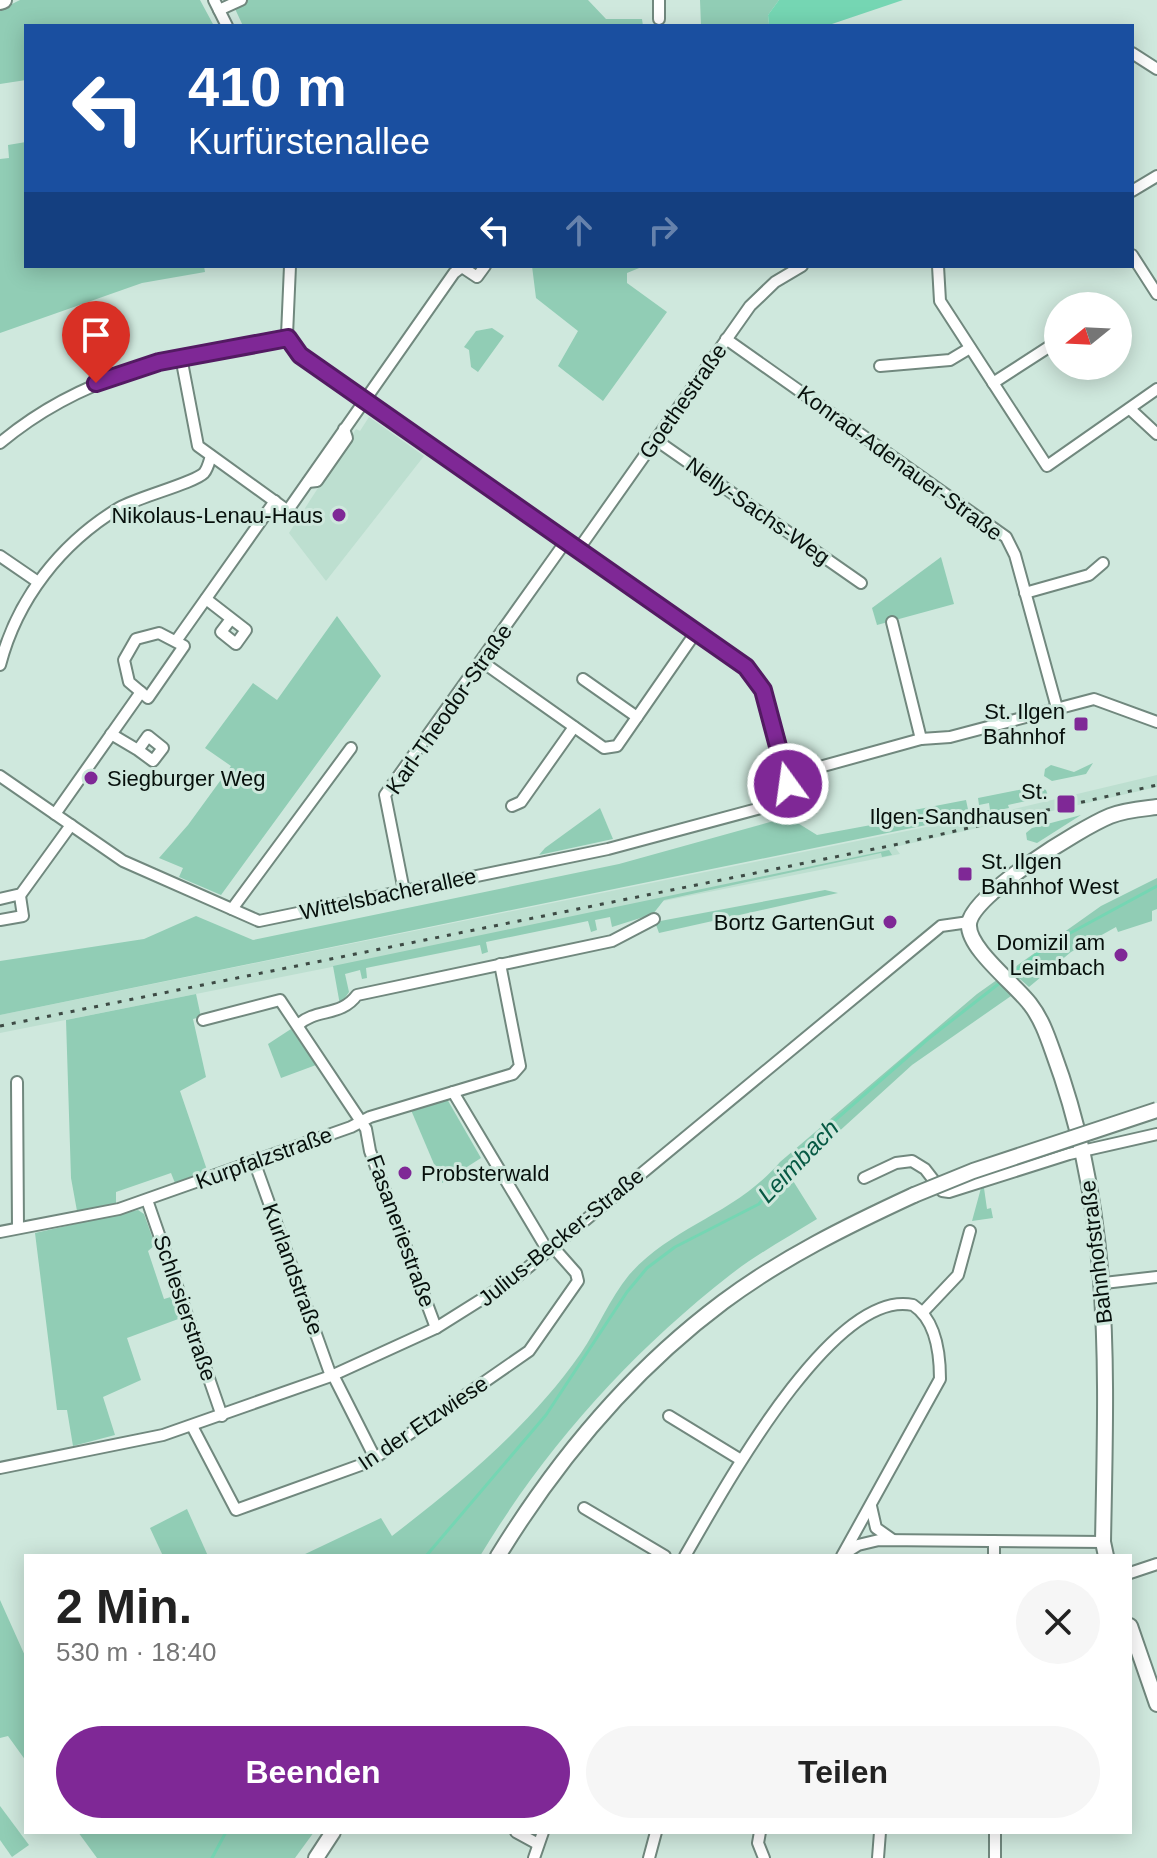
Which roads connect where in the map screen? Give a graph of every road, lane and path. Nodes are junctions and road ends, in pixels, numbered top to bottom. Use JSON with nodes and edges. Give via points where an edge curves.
{"nodes":[{"id":1,"x":241,"y":0,"type":"edge"},
{"id":2,"x":659,"y":0,"type":"edge"},
{"id":3,"x":217,"y":5,"type":"edge"},
{"id":4,"x":659,"y":19,"type":"dead end"},
{"id":5,"x":226,"y":24,"type":"edge"},
{"id":6,"x":1134,"y":54,"type":"edge"},
{"id":7,"x":1157,"y":69,"type":"edge"},
{"id":8,"x":1157,"y":176,"type":"edge"},
{"id":9,"x":1134,"y":190,"type":"edge"},
{"id":10,"x":1134,"y":258,"type":"edge"},
{"id":11,"x":290,"y":268,"type":"edge"},
{"id":12,"x":460,"y":268,"type":"edge"},
{"id":13,"x":466,"y":268,"type":"edge"},
{"id":14,"x":484,"y":268,"type":"edge"},
{"id":15,"x":799,"y":268,"type":"edge"},
{"id":16,"x":938,"y":268,"type":"edge"},
{"id":17,"x":1157,"y":294,"type":"edge"},
{"id":18,"x":288,"y":338,"type":"junction"},
{"id":19,"x":726,"y":339,"type":"junction"},
{"id":20,"x":970,"y":348,"type":"junction"},
{"id":21,"x":1044,"y":350,"type":"edge"},
{"id":22,"x":181,"y":357,"type":"junction"},
{"id":23,"x":880,"y":366,"type":"dead end"},
{"id":24,"x":993,"y":383,"type":"junction"},
{"id":25,"x":1157,"y":389,"type":"edge"},
{"id":26,"x":364,"y":400,"type":"junction"},
{"id":27,"x":1130,"y":409,"type":"junction"},
{"id":28,"x":1157,"y":434,"type":"edge"},
{"id":29,"x":656,"y":440,"type":"junction"},
{"id":30,"x":0,"y":443,"type":"edge"},
{"id":31,"x":211,"y":456,"type":"junction"},
{"id":32,"x":275,"y":501,"type":"junction"},
{"id":33,"x":566,"y":541,"type":"junction"},
{"id":34,"x":578,"y":550,"type":"junction"},
{"id":35,"x":0,"y":556,"type":"edge"},
{"id":36,"x":1103,"y":563,"type":"dead end"},
{"id":37,"x":38,"y":582,"type":"junction"},
{"id":38,"x":861,"y":583,"type":"dead end"},
{"id":39,"x":1025,"y":593,"type":"junction"},
{"id":40,"x":206,"y":599,"type":"junction"},
{"id":41,"x":231,"y":619,"type":"dead end"},
{"id":42,"x":892,"y":622,"type":"dead end"},
{"id":43,"x":696,"y":632,"type":"junction"},
{"id":44,"x":176,"y":641,"type":"junction"},
{"id":45,"x":481,"y":661,"type":"junction"},
{"id":46,"x":0,"y":665,"type":"edge"},
{"id":47,"x":583,"y":679,"type":"dead end"},
{"id":48,"x":141,"y":692,"type":"junction"},
{"id":49,"x":1057,"y":708,"type":"junction"},
{"id":50,"x":637,"y":717,"type":"junction"},
{"id":51,"x":1157,"y":722,"type":"edge"},
{"id":52,"x":574,"y":727,"type":"junction"},
{"id":53,"x":111,"y":734,"type":"junction"},
{"id":54,"x":921,"y":739,"type":"junction"},
{"id":55,"x":351,"y":748,"type":"dead end"},
{"id":56,"x":138,"y":750,"type":"dead end"},
{"id":57,"x":0,"y":776,"type":"edge"},
{"id":58,"x":787,"y":776,"type":"junction"},
{"id":59,"x":512,"y":806,"type":"dead end"},
{"id":60,"x":1157,"y":807,"type":"edge"},
{"id":61,"x":55,"y":814,"type":"junction"},
{"id":62,"x":71,"y":825,"type":"junction"},
{"id":63,"x":404,"y":891,"type":"junction"},
{"id":64,"x":20,"y":896,"type":"junction"},
{"id":65,"x":0,"y":899,"type":"edge"},
{"id":66,"x":232,"y":909,"type":"junction"},
{"id":67,"x":654,"y":919,"type":"dead end"},
{"id":68,"x":0,"y":920,"type":"edge"},
{"id":69,"x":969,"y":922,"type":"junction"},
{"id":70,"x":500,"y":964,"type":"junction"},
{"id":71,"x":203,"y":1020,"type":"dead end"},
{"id":72,"x":298,"y":1025,"type":"junction"},
{"id":73,"x":17,"y":1082,"type":"dead end"},
{"id":74,"x":453,"y":1092,"type":"junction"},
{"id":75,"x":1157,"y":1110,"type":"edge"},
{"id":76,"x":363,"y":1121,"type":"junction"},
{"id":77,"x":1157,"y":1134,"type":"edge"},
{"id":78,"x":1082,"y":1151,"type":"junction"},
{"id":79,"x":254,"y":1161,"type":"junction"},
{"id":80,"x":864,"y":1178,"type":"dead end"},
{"id":81,"x":147,"y":1200,"type":"junction"},
{"id":82,"x":18,"y":1228,"type":"junction"},
{"id":83,"x":970,"y":1231,"type":"dead end"},
{"id":84,"x":0,"y":1232,"type":"edge"},
{"id":85,"x":551,"y":1249,"type":"junction"},
{"id":86,"x":1157,"y":1277,"type":"edge"},
{"id":87,"x":1104,"y":1283,"type":"junction"},
{"id":88,"x":923,"y":1312,"type":"junction"},
{"id":89,"x":436,"y":1328,"type":"junction"},
{"id":90,"x":332,"y":1376,"type":"junction"},
{"id":91,"x":222,"y":1416,"type":"junction"},
{"id":92,"x":669,"y":1416,"type":"dead end"},
{"id":93,"x":192,"y":1426,"type":"junction"},
{"id":94,"x":375,"y":1458,"type":"junction"},
{"id":95,"x":741,"y":1460,"type":"junction"},
{"id":96,"x":0,"y":1468,"type":"edge"},
{"id":97,"x":871,"y":1504,"type":"junction"},
{"id":98,"x":584,"y":1508,"type":"dead end"},
{"id":99,"x":894,"y":1540,"type":"junction"},
{"id":100,"x":994,"y":1541,"type":"junction"},
{"id":101,"x":1104,"y":1549,"type":"edge"},
{"id":102,"x":499,"y":1554,"type":"edge"},
{"id":103,"x":662,"y":1554,"type":"edge"},
{"id":104,"x":686,"y":1554,"type":"edge"},
{"id":105,"x":843,"y":1554,"type":"edge"},
{"id":106,"x":845,"y":1554,"type":"edge"},
{"id":107,"x":994,"y":1554,"type":"edge"},
{"id":108,"x":1157,"y":1564,"type":"edge"},
{"id":109,"x":1132,"y":1572,"type":"edge"},
{"id":110,"x":1132,"y":1632,"type":"edge"},
{"id":111,"x":1157,"y":1704,"type":"edge"},
{"id":112,"x":332,"y":1834,"type":"edge"},
{"id":113,"x":520,"y":1834,"type":"edge"},
{"id":114,"x":542,"y":1834,"type":"edge"},
{"id":115,"x":655,"y":1834,"type":"edge"},
{"id":116,"x":760,"y":1834,"type":"edge"},
{"id":117,"x":880,"y":1834,"type":"edge"},
{"id":118,"x":995,"y":1834,"type":"edge"},
{"id":119,"x":538,"y":1844,"type":"junction"},
{"id":120,"x":316,"y":1858,"type":"edge"},
{"id":121,"x":534,"y":1858,"type":"edge"},
{"id":122,"x":649,"y":1858,"type":"edge"},
{"id":123,"x":764,"y":1858,"type":"edge"},
{"id":124,"x":878,"y":1858,"type":"edge"},
{"id":125,"x":995,"y":1858,"type":"edge"}],
"edges":[{"from":1,"to":3,"type":"street"},
{"from":2,"to":4,"type":"street"},
{"from":3,"to":5,"type":"street"},
{"from":6,"to":7,"type":"street"},
{"from":8,"to":9,"type":"street"},
{"from":10,"to":17,"type":"street"},
{"from":11,"to":18,"type":"street"},
{"from":12,"to":26,"type":"street"},
{"from":13,"to":14,"type":"street","via":[[477,277]]},
{"from":15,"to":19,"type":"street","name":"Goethestraße","via":[[765,290]]},
{"from":16,"to":20,"type":"street","via":[[940,301]]},
{"from":18,"to":22,"type":"street"},
{"from":18,"to":26,"type":"street","via":[[300,355]]},
{"from":19,"to":29,"type":"street","name":"Goethestraße"},
{"from":19,"to":39,"type":"street","name":"Konrad-Adenauer-Straße","via":[[997,529],[1012,548]]},
{"from":20,"to":23,"type":"street","via":[[950,360]]},
{"from":20,"to":24,"type":"street"},
{"from":21,"to":24,"type":"street"},
{"from":22,"to":30,"type":"street","via":[[96,383],[51,406]]},
{"from":22,"to":31,"type":"street","via":[[196,442]]},
{"from":24,"to":27,"type":"street","via":[[1044,462],[1052,465]]},
{"from":25,"to":27,"type":"street"},
{"from":26,"to":32,"type":"street","via":[[344,429],[347,438],[317,481],[308,482],[291,513]]},
{"from":26,"to":33,"type":"street"},
{"from":27,"to":28,"type":"street"},
{"from":29,"to":34,"type":"street","name":"Goethestraße"},
{"from":29,"to":38,"type":"street","name":"Nelly-Sachs-Weg"},
{"from":31,"to":32,"type":"street"},
{"from":31,"to":37,"type":"street","via":[[199,477],[133,500],[97,522]]},
{"from":32,"to":40,"type":"street"},
{"from":33,"to":34,"type":"street"},
{"from":33,"to":45,"type":"street","name":"Karl-Theodor-Straße"},
{"from":34,"to":43,"type":"street"},
{"from":35,"to":37,"type":"street"},
{"from":36,"to":39,"type":"street","via":[[1089,575]]},
{"from":37,"to":46,"type":"street"},
{"from":39,"to":49,"type":"street","name":"Konrad-Adenauer-Straße"},
{"from":40,"to":41,"type":"street"},
{"from":40,"to":44,"type":"street"},
{"from":42,"to":54,"type":"street"},
{"from":43,"to":50,"type":"street"},
{"from":43,"to":58,"type":"street","via":[[760,682]]},
{"from":44,"to":48,"type":"street","via":[[184,646],[148,698]]},
{"from":44,"to":48,"type":"street","via":[[154,633],[130,645],[125,672]]},
{"from":45,"to":52,"type":"street"},
{"from":45,"to":63,"type":"street","name":"Karl-Theodor-Straße","via":[[385,795]]},
{"from":47,"to":50,"type":"street"},
{"from":48,"to":53,"type":"street"},
{"from":49,"to":51,"type":"street","via":[[1094,699]]},
{"from":49,"to":54,"type":"street","via":[[950,737]]},
{"from":50,"to":52,"type":"street","via":[[617,746],[604,748]]},
{"from":52,"to":59,"type":"street","via":[[521,802]]},
{"from":53,"to":56,"type":"street"},
{"from":53,"to":61,"type":"street"},
{"from":54,"to":58,"type":"street"},
{"from":55,"to":66,"type":"street"},
{"from":57,"to":61,"type":"street","name":"Wittelsbacherallee"},
{"from":58,"to":63,"type":"street","name":"Wittelsbacherallee","via":[[785,796],[772,805],[608,849]]},
{"from":60,"to":69,"type":"street","via":[[1111,816],[1060,844],[985,896]]},
{"from":61,"to":62,"type":"street","name":"Wittelsbacherallee"},
{"from":62,"to":64,"type":"street"},
{"from":62,"to":66,"type":"street","name":"Wittelsbacherallee","via":[[123,861]]},
{"from":63,"to":66,"type":"street","name":"Wittelsbacherallee","via":[[259,921]]},
{"from":64,"to":65,"type":"street"},
{"from":64,"to":68,"type":"street","via":[[23,916]]},
{"from":67,"to":70,"type":"street","via":[[612,941]]},
{"from":69,"to":78,"type":"street","name":"Bahnhofstraße","via":[[973,942],[1015,986],[1043,1027]]},
{"from":69,"to":85,"type":"street","name":"Julius-Becker-Straße","via":[[941,926]]},
{"from":70,"to":72,"type":"street","via":[[357,995],[346,1008],[311,1016]]},
{"from":70,"to":74,"type":"street","name":"Kurpfalzstraße","via":[[520,1066],[507,1076]]},
{"from":71,"to":72,"type":"street","name":"Fasaneriestraße","via":[[280,1000]]},
{"from":72,"to":76,"type":"street","name":"Fasaneriestraße"},
{"from":73,"to":82,"type":"street"},
{"from":74,"to":76,"type":"street","name":"Kurpfalzstraße"},
{"from":74,"to":85,"type":"street"},
{"from":75,"to":102,"type":"street","bridge":true,"via":[[914,1195],[828,1236],[722,1303],[601,1415]]},
{"from":76,"to":79,"type":"street","name":"Kurpfalzstraße"},
{"from":76,"to":89,"type":"street","name":"Fasaneriestraße"},
{"from":77,"to":78,"type":"street"},
{"from":78,"to":80,"type":"street","via":[[949,1192],[912,1161]]},
{"from":78,"to":87,"type":"street","name":"Bahnhofstraße"},
{"from":79,"to":81,"type":"street","name":"Kurpfalzstraße"},
{"from":79,"to":90,"type":"street","name":"Kurlandstraße"},
{"from":81,"to":82,"type":"street","name":"Kurpfalzstraße"},
{"from":81,"to":91,"type":"street","name":"Schlesierstraße"},
{"from":82,"to":84,"type":"street","name":"Kurpfalzstraße"},
{"from":83,"to":88,"type":"street","via":[[958,1275]]},
{"from":85,"to":89,"type":"street","name":"Julius-Becker-Straße","via":[[498,1291]]},
{"from":85,"to":94,"type":"street","name":"In der Etzwiese","via":[[578,1281],[531,1349]]},
{"from":86,"to":87,"type":"street"},
{"from":87,"to":101,"type":"street","name":"Bahnhofstraße"},
{"from":88,"to":95,"type":"street","via":[[900,1302],[887,1304],[841,1334],[779,1404]]},
{"from":88,"to":97,"type":"street","via":[[940,1356],[940,1379]]},
{"from":89,"to":90,"type":"street","name":"Julius-Becker-Straße"},
{"from":90,"to":91,"type":"street","name":"Julius-Becker-Straße"},
{"from":90,"to":94,"type":"street","name":"Kurlandstraße"},
{"from":91,"to":93,"type":"street","name":"Julius-Becker-Straße"},
{"from":92,"to":95,"type":"street"},
{"from":93,"to":94,"type":"street","name":"In der Etzwiese","via":[[237,1510]]},
{"from":93,"to":96,"type":"street","name":"Julius-Becker-Straße"},
{"from":95,"to":104,"type":"street"},
{"from":97,"to":99,"type":"street","via":[[876,1528]]},
{"from":97,"to":105,"type":"street"},
{"from":98,"to":103,"type":"street"},
{"from":99,"to":100,"type":"street"},
{"from":99,"to":106,"type":"street","via":[[858,1545]]},
{"from":100,"to":101,"type":"street"},
{"from":100,"to":107,"type":"street"},
{"from":108,"to":109,"type":"street"},
{"from":110,"to":111,"type":"street"},
{"from":112,"to":120,"type":"street"},
{"from":113,"to":119,"type":"street"},
{"from":114,"to":119,"type":"street"},
{"from":115,"to":122,"type":"street"},
{"from":116,"to":123,"type":"street"},
{"from":117,"to":124,"type":"street"},
{"from":118,"to":125,"type":"street"},
{"from":119,"to":121,"type":"street"}]}
